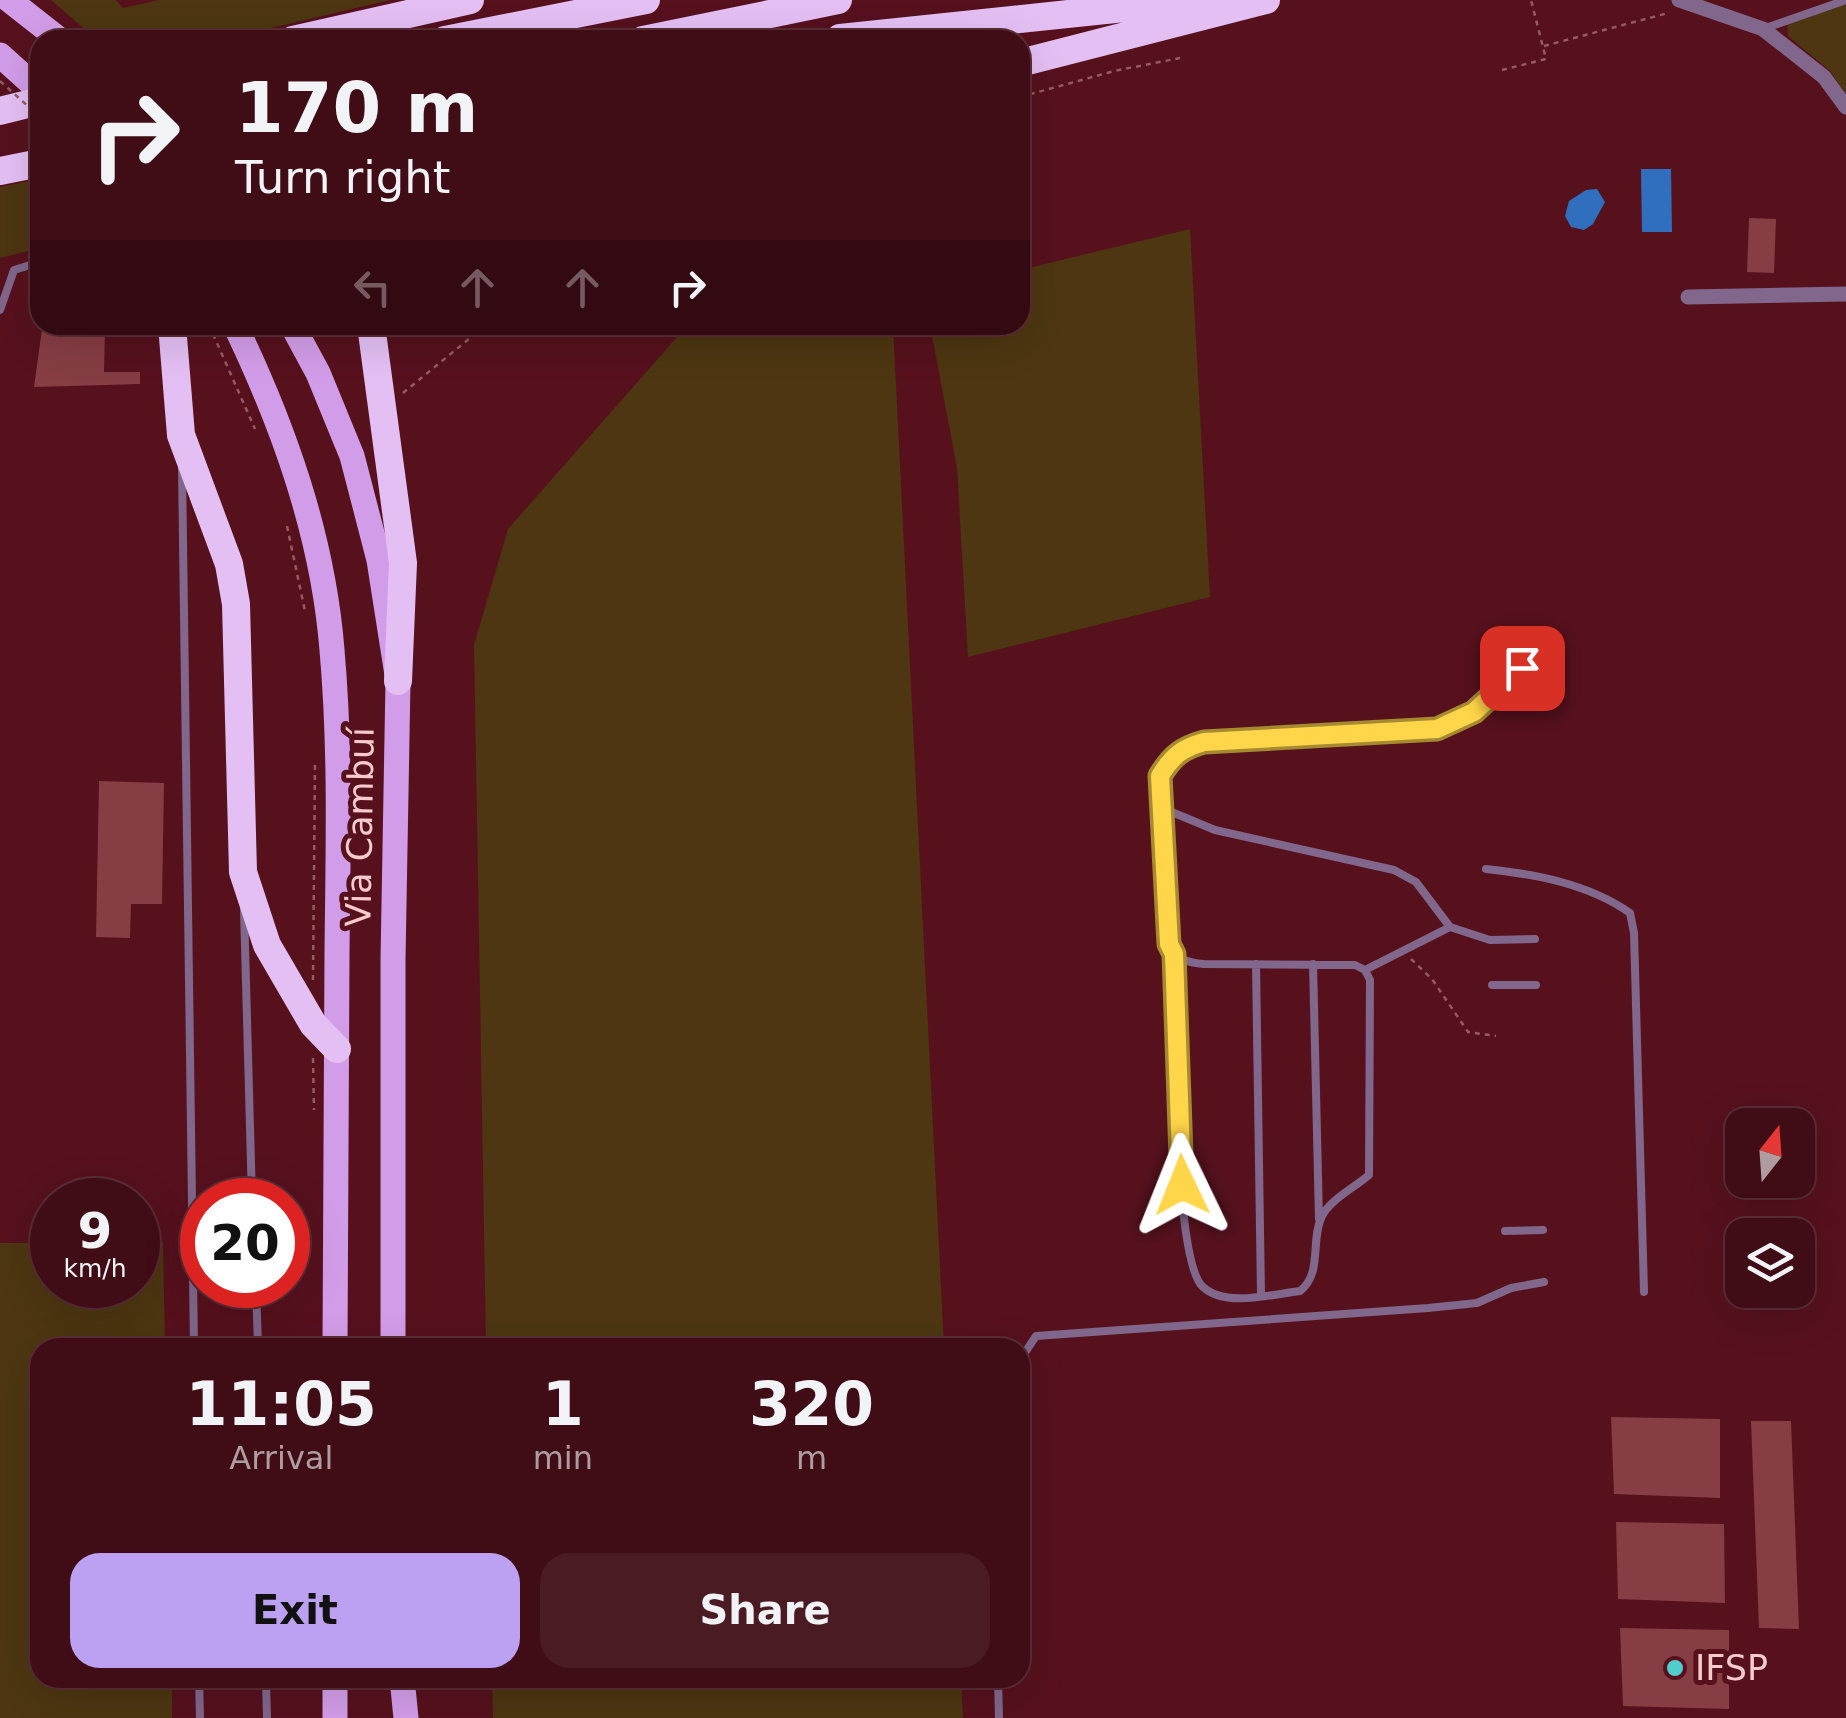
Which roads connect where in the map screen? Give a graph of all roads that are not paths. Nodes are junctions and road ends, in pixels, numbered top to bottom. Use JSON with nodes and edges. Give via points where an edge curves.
{"nodes":[{"id":1,"x":9,"y":0,"type":"edge"},
{"id":2,"x":470,"y":0,"type":"edge"},
{"id":3,"x":646,"y":0,"type":"edge"},
{"id":4,"x":838,"y":0,"type":"edge"},
{"id":5,"x":1025,"y":0,"type":"edge"},
{"id":6,"x":1201,"y":0,"type":"edge"},
{"id":7,"x":1266,"y":0,"type":"edge"},
{"id":8,"x":1846,"y":0,"type":"edge"},
{"id":9,"x":1685,"y":4,"type":"edge"},
{"id":10,"x":1763,"y":29,"type":"junction"},
{"id":11,"x":47,"y":30,"type":"edge"},
{"id":12,"x":337,"y":30,"type":"edge"},
{"id":13,"x":495,"y":30,"type":"edge"},
{"id":14,"x":692,"y":30,"type":"edge"},
{"id":15,"x":880,"y":30,"type":"edge"},
{"id":16,"x":920,"y":30,"type":"edge"},
{"id":17,"x":0,"y":55,"type":"edge"},
{"id":18,"x":1030,"y":60,"type":"edge"},
{"id":19,"x":30,"y":82,"type":"edge"},
{"id":20,"x":30,"y":104,"type":"edge"},
{"id":21,"x":1846,"y":107,"type":"edge"},
{"id":22,"x":0,"y":111,"type":"edge"},
{"id":23,"x":30,"y":121,"type":"edge"},
{"id":24,"x":0,"y":128,"type":"edge"},
{"id":25,"x":30,"y":165,"type":"edge"},
{"id":26,"x":0,"y":171,"type":"edge"},
{"id":27,"x":30,"y":265,"type":"edge"},
{"id":28,"x":1846,"y":294,"type":"edge"},
{"id":29,"x":1688,"y":297,"type":"dead end"},
{"id":30,"x":0,"y":310,"type":"edge"},
{"id":31,"x":173,"y":335,"type":"edge"},
{"id":32,"x":240,"y":335,"type":"edge"},
{"id":33,"x":297,"y":335,"type":"edge"},
{"id":34,"x":371,"y":335,"type":"edge"},
{"id":35,"x":181,"y":435,"type":"junction"},
{"id":36,"x":1522,"y":668,"type":"dead end"},
{"id":37,"x":398,"y":682,"type":"junction"},
{"id":38,"x":1162,"y":808,"type":"junction"},
{"id":39,"x":1486,"y":869,"type":"dead end"},
{"id":40,"x":243,"y":872,"type":"junction"},
{"id":41,"x":1450,"y":926,"type":"junction"},
{"id":42,"x":1535,"y":939,"type":"dead end"},
{"id":43,"x":1174,"y":954,"type":"junction"},
{"id":44,"x":1256,"y":964,"type":"junction"},
{"id":45,"x":1313,"y":964,"type":"junction"},
{"id":46,"x":1365,"y":970,"type":"junction"},
{"id":47,"x":1536,"y":985,"type":"dead end"},
{"id":48,"x":1492,"y":986,"type":"dead end"},
{"id":49,"x":337,"y":1049,"type":"junction"},
{"id":50,"x":251,"y":1178,"type":"edge"},
{"id":51,"x":1319,"y":1221,"type":"junction"},
{"id":52,"x":1542,"y":1230,"type":"dead end"},
{"id":53,"x":1505,"y":1231,"type":"dead end"},
{"id":54,"x":1544,"y":1282,"type":"dead end"},
{"id":55,"x":1644,"y":1292,"type":"dead end"},
{"id":56,"x":1261,"y":1295,"type":"junction"},
{"id":57,"x":257,"y":1308,"type":"edge"},
{"id":58,"x":194,"y":1338,"type":"edge"},
{"id":59,"x":258,"y":1338,"type":"edge"},
{"id":60,"x":335,"y":1338,"type":"edge"},
{"id":61,"x":393,"y":1338,"type":"edge"},
{"id":62,"x":1030,"y":1345,"type":"edge"},
{"id":63,"x":199,"y":1688,"type":"edge"},
{"id":64,"x":266,"y":1688,"type":"edge"},
{"id":65,"x":335,"y":1688,"type":"edge"},
{"id":66,"x":403,"y":1688,"type":"edge"},
{"id":67,"x":998,"y":1688,"type":"edge"},
{"id":68,"x":200,"y":1718,"type":"edge"},
{"id":69,"x":267,"y":1718,"type":"edge"},
{"id":70,"x":335,"y":1718,"type":"edge"},
{"id":71,"x":406,"y":1718,"type":"edge"},
{"id":72,"x":999,"y":1718,"type":"edge"}],
"edges":[{"from":1,"to":11,"type":"main road"},
{"from":2,"to":12,"type":"highway"},
{"from":3,"to":13,"type":"highway"},
{"from":4,"to":14,"type":"highway"},
{"from":5,"to":15,"type":"highway"},
{"from":6,"to":16,"type":"highway"},
{"from":7,"to":18,"type":"highway"},
{"from":8,"to":10,"type":"lane"},
{"from":9,"to":10,"type":"street"},
{"from":10,"to":21,"type":"street","via":[[1824,77]]},
{"from":17,"to":19,"type":"main road"},
{"from":20,"to":22,"type":"highway"},
{"from":23,"to":24,"type":"highway"},
{"from":25,"to":26,"type":"highway"},
{"from":27,"to":30,"type":"lane","via":[[14,270]]},
{"from":28,"to":29,"type":"street"},
{"from":31,"to":35,"type":"highway"},
{"from":32,"to":49,"type":"main road","name":"Via Cambuí","via":[[291,457],[316,549],[332,648]]},
{"from":33,"to":37,"type":"main road","name":"Via Cambuí","via":[[352,456],[379,560]]},
{"from":34,"to":37,"type":"highway","via":[[403,563]]},
{"from":35,"to":40,"type":"highway","via":[[229,564],[236,604]]},
{"from":35,"to":58,"type":"lane"},
{"from":36,"to":38,"type":"lane","via":[[1474,712],[1437,729],[1185,747],[1160,776]]},
{"from":37,"to":61,"type":"main road","name":"Via Cambuí"},
{"from":38,"to":41,"type":"lane","via":[[1215,830],[1394,870],[1416,882]]},
{"from":38,"to":43,"type":"lane"},
{"from":39,"to":55,"type":"lane","via":[[1534,874],[1630,913]]},
{"from":40,"to":49,"type":"highway","via":[[267,945],[313,1024]]},
{"from":40,"to":50,"type":"lane"},
{"from":41,"to":42,"type":"lane","via":[[1490,940]]},
{"from":41,"to":46,"type":"lane"},
{"from":43,"to":44,"type":"lane","via":[[1191,963]]},
{"from":43,"to":56,"type":"lane","via":[[1183,1223],[1193,1270],[1202,1287],[1224,1297]]},
{"from":44,"to":45,"type":"lane"},
{"from":44,"to":56,"type":"lane"},
{"from":45,"to":46,"type":"lane"},
{"from":45,"to":51,"type":"lane"},
{"from":46,"to":51,"type":"lane","via":[[1370,1174],[1330,1203]]},
{"from":47,"to":48,"type":"lane"},
{"from":49,"to":60,"type":"main road","name":"Via Cambuí"},
{"from":51,"to":56,"type":"lane","via":[[1308,1285]]},
{"from":52,"to":53,"type":"lane"},
{"from":54,"to":62,"type":"lane","via":[[1477,1302],[1036,1336]]},
{"from":57,"to":59,"type":"lane"},
{"from":63,"to":68,"type":"lane"},
{"from":64,"to":69,"type":"lane"},
{"from":65,"to":70,"type":"main road"},
{"from":66,"to":71,"type":"main road"},
{"from":67,"to":72,"type":"lane"}]}
